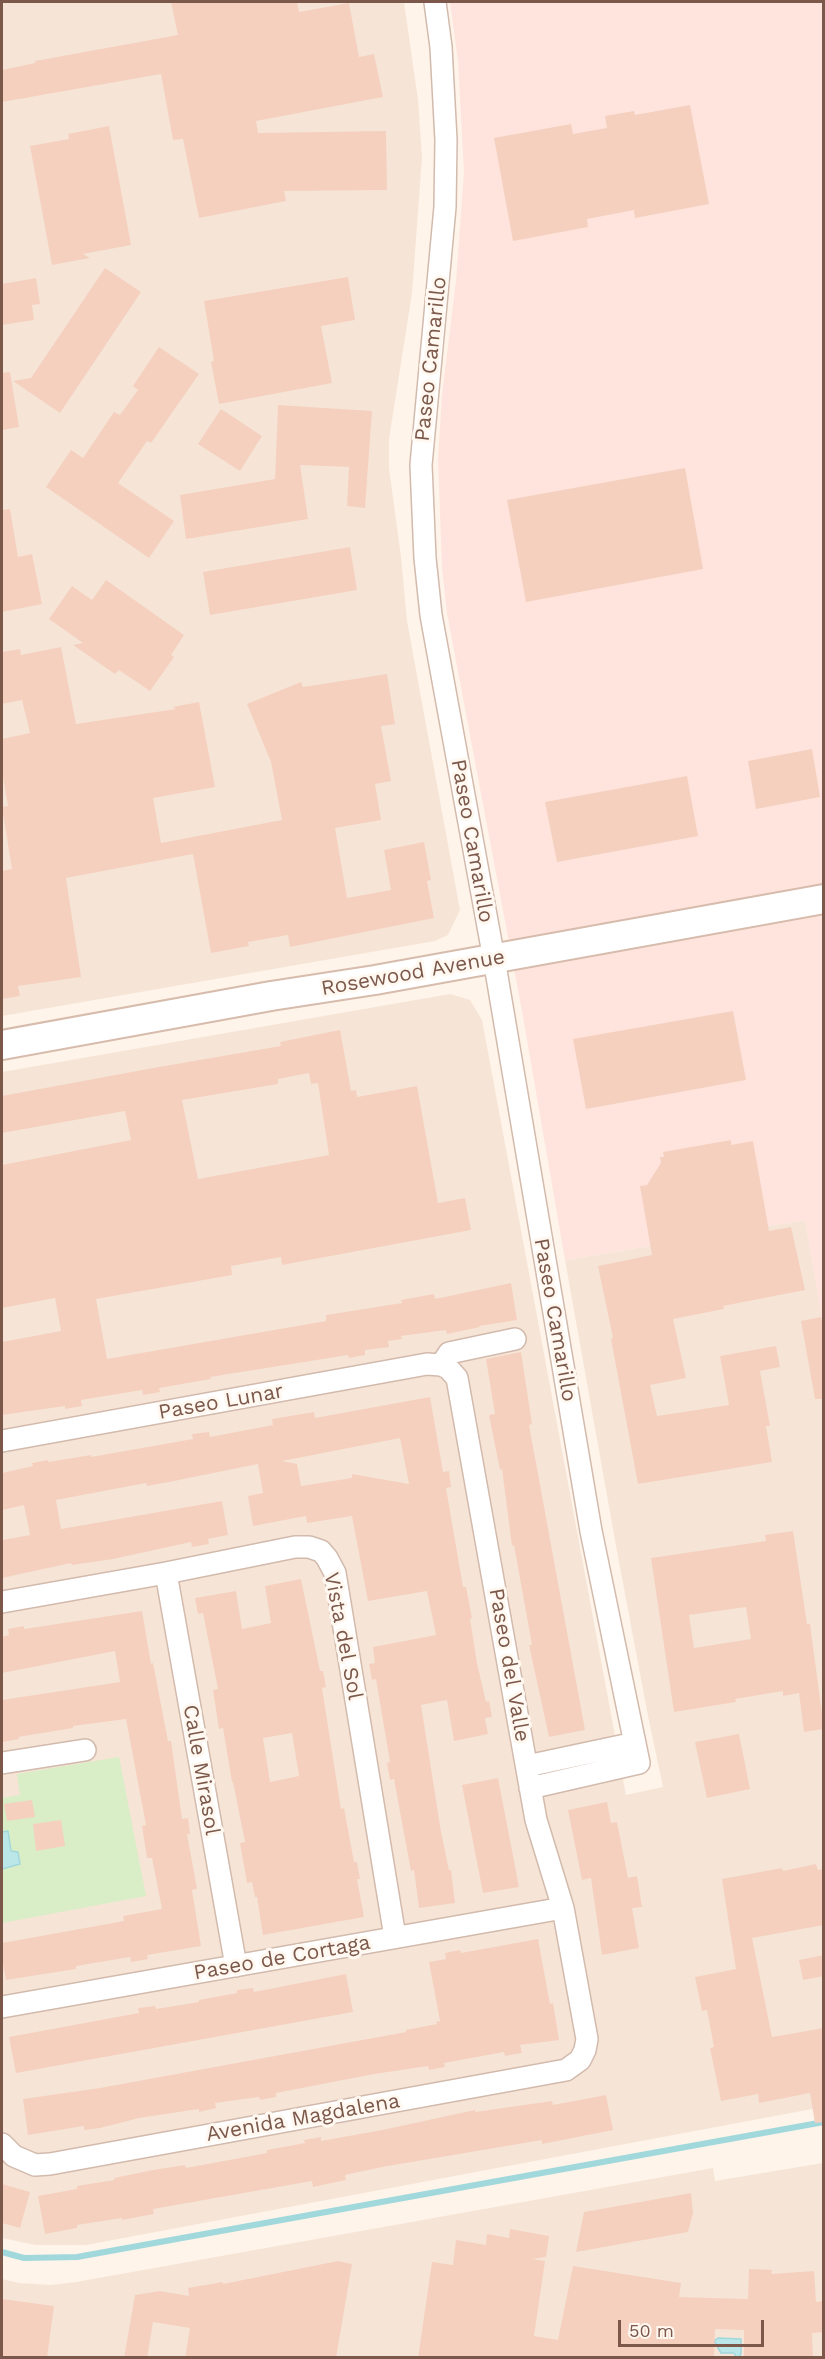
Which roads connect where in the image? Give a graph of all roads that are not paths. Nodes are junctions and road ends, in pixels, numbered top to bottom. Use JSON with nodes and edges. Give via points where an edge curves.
{"nodes":[{"id":1,"x":435,"y":2,"type":"edge"},
{"id":2,"x":824,"y":899,"type":"edge"},
{"id":3,"x":494,"y":959,"type":"junction"},
{"id":4,"x":2,"y":1044,"type":"edge"},
{"id":5,"x":515,"y":1340,"type":"dead end"},
{"id":6,"x":441,"y":1365,"type":"junction"},
{"id":7,"x":2,"y":1441,"type":"edge"},
{"id":8,"x":166,"y":1573,"type":"junction"},
{"id":9,"x":2,"y":1602,"type":"edge"},
{"id":10,"x":85,"y":1750,"type":"dead end"},
{"id":11,"x":637,"y":1753,"type":"junction"},
{"id":12,"x":2,"y":1763,"type":"edge"},
{"id":13,"x":527,"y":1766,"type":"junction"},
{"id":14,"x":530,"y":1788,"type":"junction"},
{"id":15,"x":562,"y":1908,"type":"junction"},
{"id":16,"x":394,"y":1937,"type":"junction"},
{"id":17,"x":236,"y":1966,"type":"junction"},
{"id":18,"x":2,"y":2007,"type":"edge"},
{"id":19,"x":585,"y":2050,"type":"joint"},
{"id":20,"x":8,"y":2150,"type":"edge"}],
"edges":[{"from":1,"to":3,"type":"street","name":"Paseo Camarillo","via":[[446,140],[446,207],[421,465],[425,558],[430,615]]},
{"from":2,"to":3,"type":"main road","name":"Rosewood Avenue"},
{"from":3,"to":4,"type":"main road","name":"Rosewood Avenue"},
{"from":3,"to":11,"type":"street","name":"Paseo Camarillo","via":[[591,1531]]},
{"from":5,"to":6,"type":"street","via":[[449,1353]]},
{"from":6,"to":7,"type":"street","name":"Paseo Lunar","via":[[427,1364]]},
{"from":6,"to":13,"type":"street","name":"Paseo del Valle","via":[[457,1378]]},
{"from":8,"to":9,"type":"street","name":"Vista del Sol"},
{"from":8,"to":16,"type":"street","name":"Vista del Sol","via":[[295,1547],[321,1551],[327,1558],[335,1573]]},
{"from":8,"to":17,"type":"street","name":"Calle Mirasol"},
{"from":10,"to":12,"type":"street"},
{"from":11,"to":13,"type":"street"},
{"from":11,"to":14,"type":"street"},
{"from":13,"to":14,"type":"street","name":"Paseo del Valle"},
{"from":14,"to":15,"type":"street","name":"Paseo del Valle"},
{"from":15,"to":16,"type":"street","name":"Paseo de Cortaga"},
{"from":15,"to":19,"type":"street","name":"Paseo del Valle","via":[[587,2039]]},
{"from":16,"to":17,"type":"street","name":"Paseo de Cortaga"},
{"from":17,"to":18,"type":"street","name":"Paseo de Cortaga"},
{"from":19,"to":20,"type":"street","name":"Avenida Magdalena","via":[[580,2060],[566,2070],[50,2164],[35,2165]]}]}
